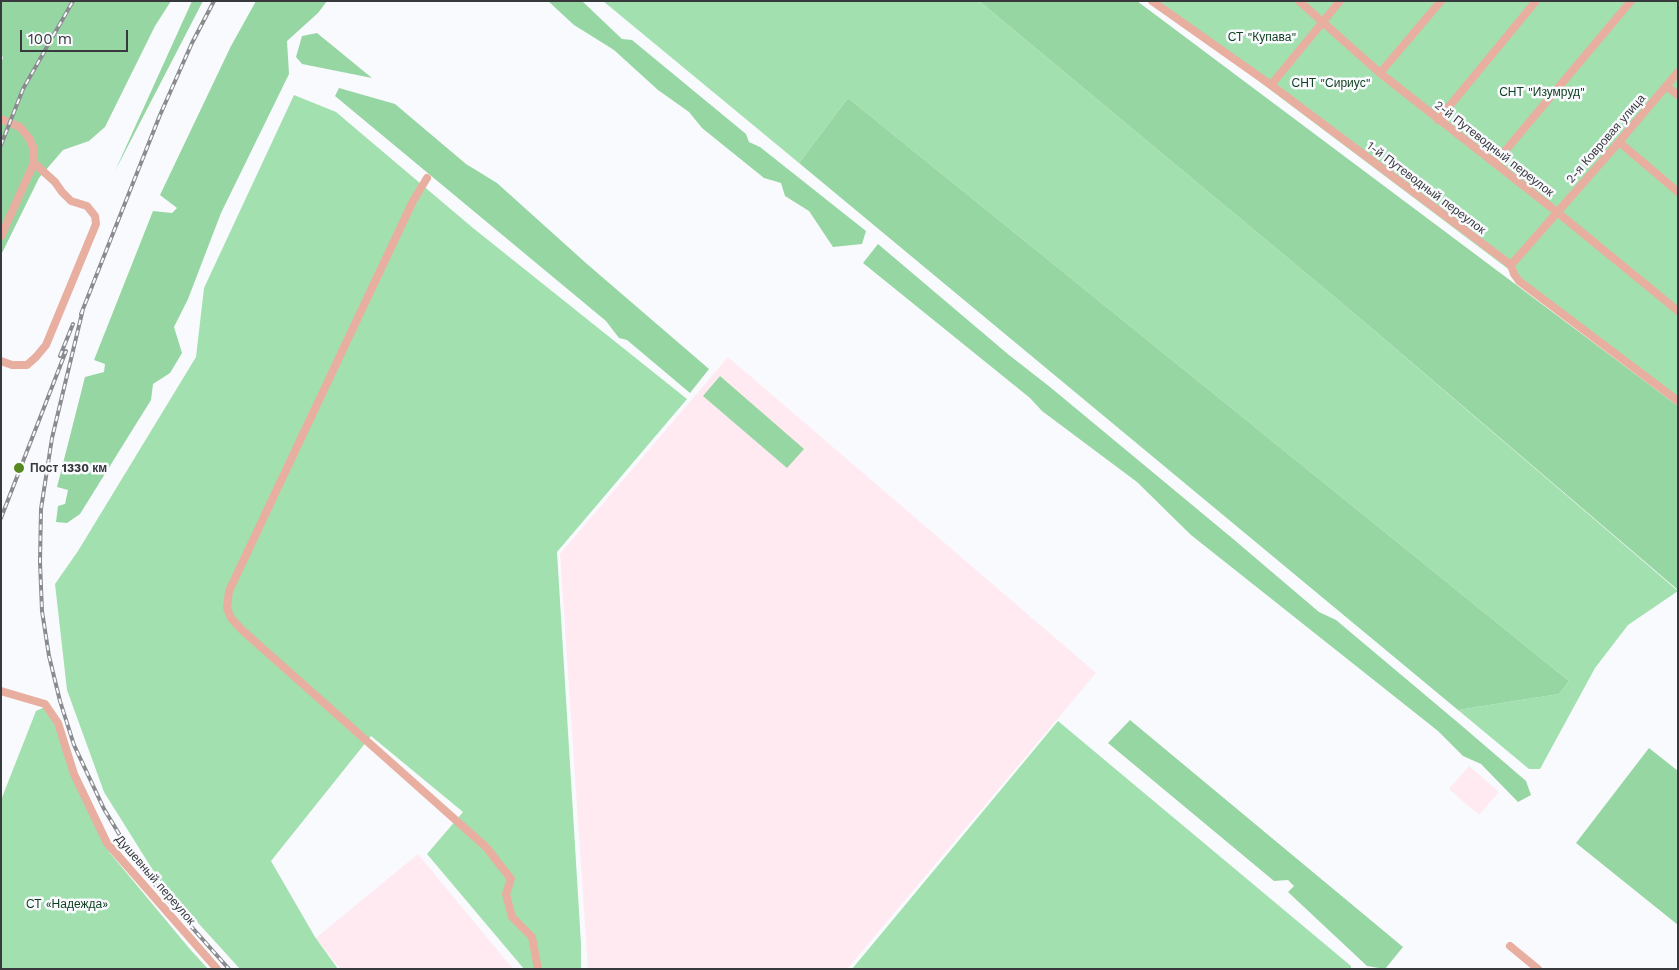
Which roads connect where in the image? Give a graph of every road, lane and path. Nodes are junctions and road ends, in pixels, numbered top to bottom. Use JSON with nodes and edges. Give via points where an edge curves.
{"nodes":[{"id":1,"x":1152,"y":1,"type":"edge"},
{"id":2,"x":1299,"y":1,"type":"edge"},
{"id":3,"x":1340,"y":1,"type":"edge"},
{"id":4,"x":1441,"y":1,"type":"edge"},
{"id":5,"x":1536,"y":1,"type":"edge"},
{"id":6,"x":1631,"y":1,"type":"edge"},
{"id":7,"x":1323,"y":22,"type":"junction"},
{"id":8,"x":1678,"y":72,"type":"edge"},
{"id":9,"x":1380,"y":73,"type":"junction"},
{"id":10,"x":1271,"y":85,"type":"junction"},
{"id":11,"x":1666,"y":86,"type":"junction"},
{"id":12,"x":1678,"y":96,"type":"edge"},
{"id":13,"x":1,"y":119,"type":"edge"},
{"id":14,"x":1438,"y":120,"type":"junction"},
{"id":15,"x":1619,"y":142,"type":"junction"},
{"id":16,"x":34,"y":163,"type":"junction"},
{"id":17,"x":1495,"y":163,"type":"junction"},
{"id":18,"x":426,"y":178,"type":"dead end"},
{"id":19,"x":1678,"y":192,"type":"edge"},
{"id":20,"x":1557,"y":212,"type":"junction"},
{"id":21,"x":1,"y":236,"type":"edge"},
{"id":22,"x":1510,"y":265,"type":"junction"},
{"id":23,"x":1678,"y":311,"type":"edge"},
{"id":24,"x":1,"y":360,"type":"edge"},
{"id":25,"x":1678,"y":401,"type":"edge"},
{"id":26,"x":1,"y":691,"type":"edge"},
{"id":27,"x":1510,"y":946,"type":"dead end"},
{"id":28,"x":217,"y":969,"type":"edge"},
{"id":29,"x":538,"y":969,"type":"edge"},
{"id":30,"x":1538,"y":969,"type":"edge"}],
"edges":[{"from":1,"to":10,"type":"street","name":"1-й Путеводный переулок"},
{"from":2,"to":7,"type":"street","name":"2-й Путеводный переулок"},
{"from":3,"to":7,"type":"street"},
{"from":4,"to":9,"type":"street"},
{"from":5,"to":14,"type":"street"},
{"from":6,"to":17,"type":"street"},
{"from":7,"to":9,"type":"street","name":"2-й Путеводный переулок"},
{"from":7,"to":10,"type":"street"},
{"from":8,"to":11,"type":"street","name":"2-я Ковровая улица"},
{"from":9,"to":14,"type":"street","name":"2-й Путеводный переулок"},
{"from":10,"to":22,"type":"street","name":"1-й Путеводный переулок"},
{"from":11,"to":12,"type":"street"},
{"from":11,"to":15,"type":"street","name":"2-я Ковровая улица"},
{"from":13,"to":16,"type":"street","via":[[20,127],[29,138],[34,150]]},
{"from":14,"to":17,"type":"street","name":"2-й Путеводный переулок"},
{"from":15,"to":19,"type":"street"},
{"from":15,"to":20,"type":"street","name":"2-я Ковровая улица"},
{"from":16,"to":21,"type":"street"},
{"from":16,"to":24,"type":"street","via":[[71,201],[86,206],[95,216],[96,224],[46,344],[26,365],[12,365]]},
{"from":17,"to":20,"type":"street","name":"2-й Путеводный переулок"},
{"from":18,"to":29,"type":"street","via":[[229,591],[227,608],[242,630],[486,847],[511,879],[506,894],[512,917],[532,937]]},
{"from":20,"to":22,"type":"street","name":"2-я Ковровая улица"},
{"from":20,"to":23,"type":"street","name":"2-й Путеводный переулок"},
{"from":22,"to":25,"type":"street","name":"1-й Путеводный переулок","via":[[1519,281]]},
{"from":26,"to":28,"type":"street","name":"Душевный переулок","via":[[45,704],[58,723],[74,774],[106,843]]},
{"from":27,"to":30,"type":"street"}]}
